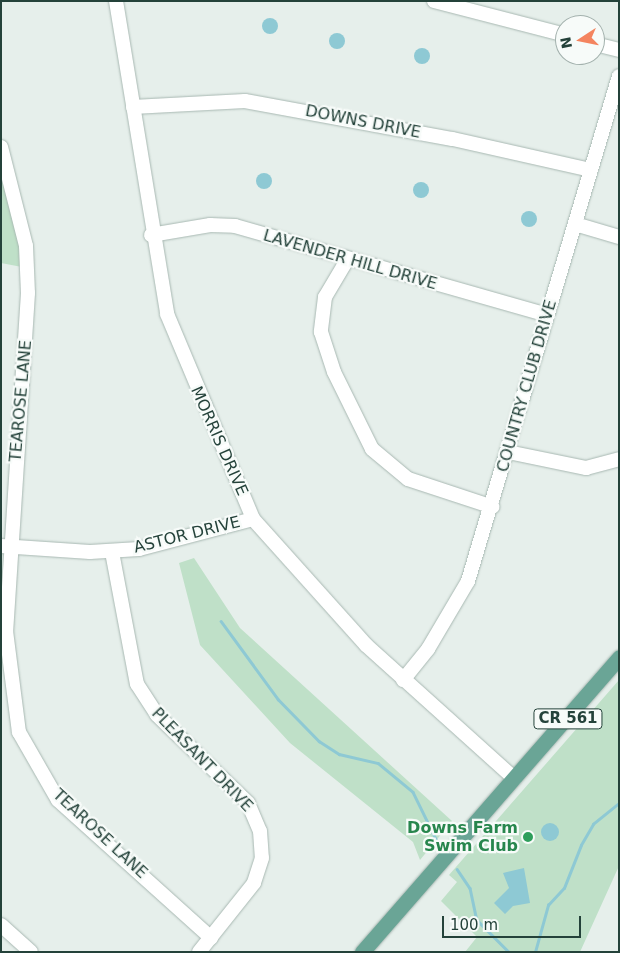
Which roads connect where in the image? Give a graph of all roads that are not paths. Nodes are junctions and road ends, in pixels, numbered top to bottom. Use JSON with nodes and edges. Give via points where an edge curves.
{"nodes":[{"id":1,"x":116,"y":1,"type":"edge"},
{"id":2,"x":434,"y":1,"type":"edge"},
{"id":3,"x":555,"y":32,"type":"edge"},
{"id":4,"x":605,"y":46,"type":"edge"},
{"id":5,"x":619,"y":50,"type":"edge"},
{"id":6,"x":619,"y":76,"type":"edge"},
{"id":7,"x":132,"y":107,"type":"junction"},
{"id":8,"x":1,"y":147,"type":"edge"},
{"id":9,"x":590,"y":170,"type":"junction"},
{"id":10,"x":575,"y":224,"type":"junction"},
{"id":11,"x":152,"y":235,"type":"junction"},
{"id":12,"x":619,"y":237,"type":"edge"},
{"id":13,"x":346,"y":260,"type":"junction"},
{"id":14,"x":548,"y":315,"type":"junction"},
{"id":15,"x":508,"y":452,"type":"junction"},
{"id":16,"x":619,"y":459,"type":"edge"},
{"id":17,"x":493,"y":506,"type":"junction"},
{"id":18,"x":253,"y":519,"type":"junction"},
{"id":19,"x":5,"y":546,"type":"edge"},
{"id":20,"x":112,"y":552,"type":"junction"},
{"id":21,"x":619,"y":657,"type":"edge"},
{"id":22,"x":403,"y":680,"type":"junction"},
{"id":23,"x":515,"y":779,"type":"junction"},
{"id":24,"x":1,"y":925,"type":"edge"},
{"id":25,"x":212,"y":938,"type":"junction"},
{"id":26,"x":32,"y":952,"type":"edge"},
{"id":27,"x":199,"y":952,"type":"edge"},
{"id":28,"x":362,"y":952,"type":"edge"}],
"edges":[{"from":1,"to":7,"type":"street","name":"MORRIS DRIVE"},
{"from":2,"to":3,"type":"street"},
{"from":4,"to":5,"type":"street"},
{"from":6,"to":9,"type":"street","name":"COUNTRY CLUB DRIVE"},
{"from":7,"to":9,"type":"street","name":"DOWNS DRIVE","via":[[244,101],[453,139]]},
{"from":7,"to":11,"type":"street","name":"MORRIS DRIVE"},
{"from":8,"to":19,"type":"street","name":"TEAROSE LANE","via":[[26,246],[28,292]]},
{"from":9,"to":10,"type":"street","name":"COUNTRY CLUB DRIVE"},
{"from":10,"to":12,"type":"street"},
{"from":10,"to":14,"type":"street","name":"COUNTRY CLUB DRIVE"},
{"from":11,"to":13,"type":"street","name":"LAVENDER HILL DRIVE","via":[[210,224],[235,226]]},
{"from":11,"to":18,"type":"street","name":"MORRIS DRIVE","via":[[167,314]]},
{"from":13,"to":14,"type":"street","name":"LAVENDER HILL DRIVE"},
{"from":13,"to":17,"type":"street","via":[[325,297],[321,332],[334,372],[372,449],[408,479]]},
{"from":14,"to":15,"type":"street","name":"COUNTRY CLUB DRIVE"},
{"from":15,"to":16,"type":"street","via":[[586,468]]},
{"from":15,"to":17,"type":"street","name":"COUNTRY CLUB DRIVE"},
{"from":17,"to":22,"type":"street","name":"COUNTRY CLUB DRIVE","via":[[456,606]]},
{"from":18,"to":20,"type":"street","name":"ASTOR DRIVE","via":[[176,542]]},
{"from":18,"to":22,"type":"street","name":"MORRIS DRIVE","via":[[330,608]]},
{"from":19,"to":20,"type":"street","name":"ASTOR DRIVE"},
{"from":19,"to":25,"type":"street","name":"TEAROSE LANE","via":[[9,680],[25,747],[58,800]]},
{"from":20,"to":25,"type":"street","name":"PLEASANT DRIVE","via":[[137,684],[157,715],[248,803],[260,831],[259,872]]},
{"from":21,"to":23,"type":"main road","number":"CR 561"},
{"from":22,"to":23,"type":"street","name":"MORRIS DRIVE"},
{"from":23,"to":28,"type":"main road","number":"CR 561"},
{"from":24,"to":26,"type":"street"},
{"from":25,"to":27,"type":"street","name":"PLEASANT DRIVE"}]}
